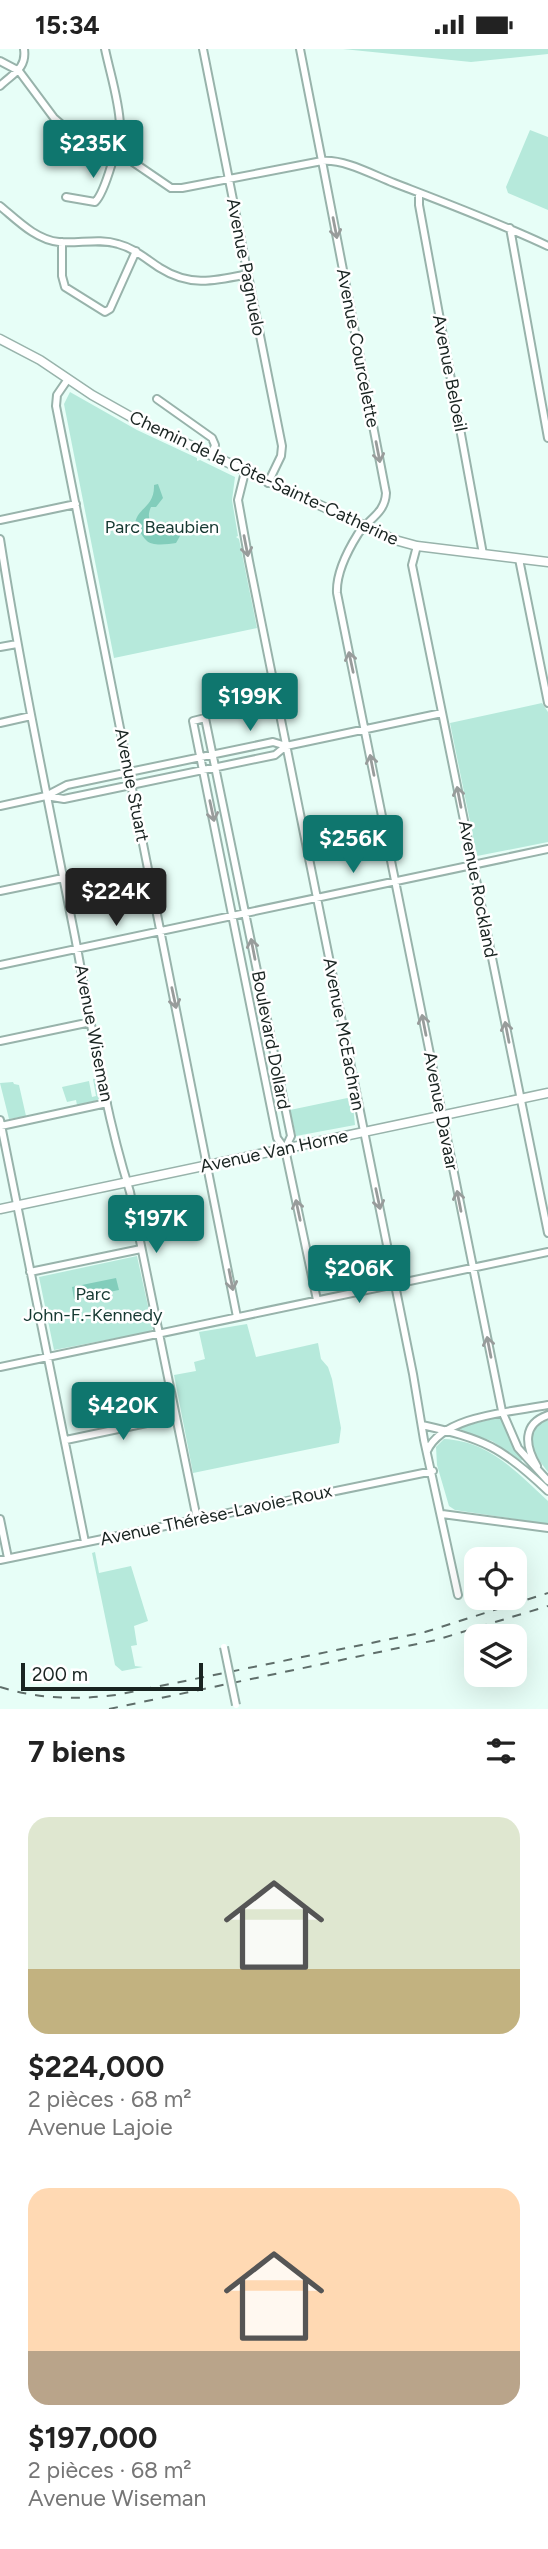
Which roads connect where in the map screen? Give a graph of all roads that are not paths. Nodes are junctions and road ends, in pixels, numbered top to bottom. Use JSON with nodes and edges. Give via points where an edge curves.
{"nodes":[{"id":1,"x":24,"y":49,"type":"edge"},
{"id":2,"x":105,"y":49,"type":"edge"},
{"id":3,"x":203,"y":49,"type":"edge"},
{"id":4,"x":300,"y":49,"type":"edge"},
{"id":5,"x":0,"y":61,"type":"edge"},
{"id":6,"x":19,"y":71,"type":"junction"},
{"id":7,"x":0,"y":84,"type":"edge"},
{"id":8,"x":114,"y":149,"type":"junction"},
{"id":9,"x":323,"y":161,"type":"junction"},
{"id":10,"x":229,"y":180,"type":"junction"},
{"id":11,"x":419,"y":193,"type":"junction"},
{"id":12,"x":66,"y":197,"type":"dead end"},
{"id":13,"x":0,"y":206,"type":"edge"},
{"id":14,"x":510,"y":228,"type":"junction"},
{"id":15,"x":62,"y":242,"type":"junction"},
{"id":16,"x":548,"y":246,"type":"edge"},
{"id":17,"x":136,"y":251,"type":"junction"},
{"id":18,"x":247,"y":274,"type":"junction"},
{"id":19,"x":0,"y":339,"type":"edge"},
{"id":20,"x":68,"y":379,"type":"junction"},
{"id":21,"x":157,"y":399,"type":"dead end"},
{"id":22,"x":548,"y":438,"type":"edge"},
{"id":23,"x":211,"y":456,"type":"junction"},
{"id":24,"x":245,"y":472,"type":"junction"},
{"id":25,"x":268,"y":482,"type":"junction"},
{"id":26,"x":76,"y":504,"type":"junction"},
{"id":27,"x":0,"y":520,"type":"edge"},
{"id":28,"x":365,"y":527,"type":"junction"},
{"id":29,"x":0,"y":539,"type":"edge"},
{"id":30,"x":417,"y":546,"type":"junction"},
{"id":31,"x":483,"y":554,"type":"junction"},
{"id":32,"x":519,"y":559,"type":"junction"},
{"id":33,"x":548,"y":562,"type":"edge"},
{"id":34,"x":17,"y":644,"type":"junction"},
{"id":35,"x":0,"y":647,"type":"edge"},
{"id":36,"x":548,"y":703,"type":"edge"},
{"id":37,"x":442,"y":713,"type":"junction"},
{"id":38,"x":31,"y":716,"type":"junction"},
{"id":39,"x":0,"y":723,"type":"edge"},
{"id":40,"x":364,"y":729,"type":"junction"},
{"id":41,"x":286,"y":746,"type":"junction"},
{"id":42,"x":213,"y":755,"type":"junction"},
{"id":43,"x":200,"y":758,"type":"junction"},
{"id":44,"x":216,"y":767,"type":"junction"},
{"id":45,"x":203,"y":770,"type":"junction"},
{"id":46,"x":129,"y":773,"type":"junction"},
{"id":47,"x":131,"y":785,"type":"junction"},
{"id":48,"x":46,"y":796,"type":"junction"},
{"id":49,"x":0,"y":806,"type":"edge"},
{"id":50,"x":548,"y":849,"type":"edge"},
{"id":51,"x":473,"y":864,"type":"junction"},
{"id":52,"x":63,"y":879,"type":"junction"},
{"id":53,"x":395,"y":880,"type":"junction"},
{"id":54,"x":0,"y":891,"type":"edge"},
{"id":55,"x":317,"y":897,"type":"junction"},
{"id":56,"x":245,"y":912,"type":"junction"},
{"id":57,"x":233,"y":915,"type":"junction"},
{"id":58,"x":160,"y":932,"type":"junction"},
{"id":59,"x":77,"y":950,"type":"junction"},
{"id":60,"x":0,"y":965,"type":"edge"},
{"id":61,"x":91,"y":1022,"type":"junction"},
{"id":62,"x":0,"y":1041,"type":"edge"},
{"id":63,"x":548,"y":1093,"type":"edge"},
{"id":64,"x":520,"y":1099,"type":"junction"},
{"id":65,"x":107,"y":1103,"type":"junction"},
{"id":66,"x":443,"y":1116,"type":"junction"},
{"id":67,"x":1,"y":1123,"type":"edge"},
{"id":68,"x":364,"y":1132,"type":"junction"},
{"id":69,"x":285,"y":1149,"type":"junction"},
{"id":70,"x":207,"y":1165,"type":"junction"},
{"id":71,"x":127,"y":1182,"type":"junction"},
{"id":72,"x":17,"y":1205,"type":"junction"},
{"id":73,"x":0,"y":1209,"type":"edge"},
{"id":74,"x":548,"y":1233,"type":"edge"},
{"id":75,"x":141,"y":1249,"type":"junction"},
{"id":76,"x":548,"y":1252,"type":"edge"},
{"id":77,"x":473,"y":1268,"type":"junction"},
{"id":78,"x":30,"y":1272,"type":"junction"},
{"id":79,"x":395,"y":1284,"type":"junction"},
{"id":80,"x":317,"y":1300,"type":"junction"},
{"id":81,"x":237,"y":1317,"type":"junction"},
{"id":82,"x":158,"y":1334,"type":"junction"},
{"id":83,"x":48,"y":1357,"type":"junction"},
{"id":84,"x":0,"y":1367,"type":"edge"},
{"id":85,"x":548,"y":1405,"type":"edge"},
{"id":86,"x":503,"y":1414,"type":"junction"},
{"id":87,"x":548,"y":1415,"type":"edge"},
{"id":88,"x":175,"y":1417,"type":"junction"},
{"id":89,"x":422,"y":1425,"type":"junction"},
{"id":90,"x":445,"y":1431,"type":"junction"},
{"id":91,"x":66,"y":1440,"type":"junction"},
{"id":92,"x":428,"y":1451,"type":"junction"},
{"id":93,"x":433,"y":1471,"type":"junction"},
{"id":94,"x":545,"y":1481,"type":"edge"},
{"id":95,"x":548,"y":1492,"type":"edge"},
{"id":96,"x":196,"y":1514,"type":"dead end"},
{"id":97,"x":442,"y":1514,"type":"junction"},
{"id":98,"x":0,"y":1519,"type":"edge"},
{"id":99,"x":548,"y":1528,"type":"edge"},
{"id":100,"x":85,"y":1542,"type":"junction"},
{"id":101,"x":8,"y":1558,"type":"junction"},
{"id":102,"x":0,"y":1560,"type":"edge"},
{"id":103,"x":458,"y":1595,"type":"dead end"},
{"id":104,"x":224,"y":1647,"type":"dead end"},
{"id":105,"x":237,"y":1707,"type":"edge"}],
"edges":[{"from":1,"to":6,"type":"street"},
{"from":2,"to":8,"type":"street","via":[[120,124]]},
{"from":3,"to":10,"type":"street","name":"Avenue Pagnuelo"},
{"from":4,"to":9,"type":"street","name":"Avenue Courcelette"},
{"from":5,"to":6,"type":"street"},
{"from":6,"to":7,"type":"street"},
{"from":6,"to":8,"type":"street","via":[[61,124]]},
{"from":8,"to":10,"type":"street","via":[[171,188]]},
{"from":8,"to":12,"type":"street","via":[[98,200],[92,203]]},
{"from":9,"to":10,"type":"street"},
{"from":9,"to":11,"type":"street"},
{"from":9,"to":28,"type":"street","name":"Avenue Courcelette","one_way":true,"via":[[385,487],[383,506]]},
{"from":10,"to":18,"type":"street","name":"Avenue Pagnuelo"},
{"from":11,"to":14,"type":"street"},
{"from":11,"to":31,"type":"street","name":"Avenue Beloeil"},
{"from":13,"to":15,"type":"street","via":[[39,236]]},
{"from":14,"to":16,"type":"street"},
{"from":14,"to":22,"type":"street"},
{"from":15,"to":17,"type":"street","via":[[108,242]]},
{"from":15,"to":17,"type":"street","via":[[65,287],[106,312]]},
{"from":17,"to":18,"type":"street","via":[[192,282]]},
{"from":18,"to":25,"type":"street","name":"Avenue Pagnuelo","via":[[282,446]]},
{"from":19,"to":20,"type":"main road","name":"Chemin de la Côte-Sainte-Catherine"},
{"from":20,"to":23,"type":"main road","name":"Chemin de la Côte-Sainte-Catherine","via":[[133,419]]},
{"from":20,"to":26,"type":"street","name":"Avenue Stuart","via":[[56,402]]},
{"from":21,"to":23,"type":"street","via":[[212,438]]},
{"from":23,"to":24,"type":"main road","name":"Chemin de la Côte-Sainte-Catherine"},
{"from":24,"to":25,"type":"main road","name":"Chemin de la Côte-Sainte-Catherine"},
{"from":24,"to":41,"type":"street","name":"Avenue McEachran","one_way":true,"via":[[239,505]]},
{"from":25,"to":28,"type":"main road","name":"Chemin de la Côte-Sainte-Catherine"},
{"from":26,"to":27,"type":"street"},
{"from":26,"to":46,"type":"street","name":"Avenue Stuart"},
{"from":28,"to":30,"type":"main road","name":"Chemin de la Côte-Sainte-Catherine"},
{"from":40,"to":28,"type":"street","name":"Avenue Davaar","one_way":true,"via":[[336,590]]},
{"from":29,"to":34,"type":"street","name":"Avenue Wiseman"},
{"from":30,"to":31,"type":"main road","name":"Chemin de la Côte-Sainte-Catherine"},
{"from":30,"to":37,"type":"street","name":"Avenue Rockland","via":[[411,562]]},
{"from":31,"to":32,"type":"main road","name":"Chemin de la Côte-Sainte-Catherine"},
{"from":32,"to":33,"type":"main road","name":"Chemin de la Côte-Sainte-Catherine"},
{"from":32,"to":36,"type":"street"},
{"from":34,"to":35,"type":"street"},
{"from":34,"to":38,"type":"street","name":"Avenue Wiseman"},
{"from":37,"to":40,"type":"street"},
{"from":51,"to":37,"type":"street","name":"Avenue Rockland","one_way":true},
{"from":38,"to":39,"type":"street"},
{"from":38,"to":48,"type":"street","name":"Avenue Wiseman"},
{"from":40,"to":41,"type":"street"},
{"from":53,"to":40,"type":"street","name":"Avenue Davaar","one_way":true},
{"from":41,"to":42,"type":"street","via":[[273,742]]},
{"from":41,"to":44,"type":"street","via":[[275,754]]},
{"from":41,"to":55,"type":"street","name":"Avenue McEachran"},
{"from":42,"to":43,"type":"street"},
{"from":42,"to":43,"type":"street","name":"Boulevard Dollard","via":[[205,718],[193,721]]},
{"from":42,"to":44,"type":"street","name":"Boulevard Dollard"},
{"from":43,"to":45,"type":"street","name":"Boulevard Dollard"},
{"from":43,"to":46,"type":"street"},
{"from":44,"to":45,"type":"street"},
{"from":44,"to":56,"type":"street","name":"Boulevard Dollard"},
{"from":45,"to":47,"type":"street"},
{"from":45,"to":57,"type":"street","name":"Boulevard Dollard","one_way":true},
{"from":46,"to":47,"type":"street","name":"Avenue Stuart"},
{"from":46,"to":48,"type":"street","via":[[67,785]]},
{"from":47,"to":48,"type":"street","via":[[64,799]]},
{"from":47,"to":58,"type":"street","name":"Avenue Stuart"},
{"from":48,"to":49,"type":"street"},
{"from":48,"to":52,"type":"street","name":"Avenue Wiseman"},
{"from":50,"to":51,"type":"street"},
{"from":51,"to":53,"type":"street"},
{"from":64,"to":51,"type":"street","name":"Avenue Rockland","one_way":true},
{"from":52,"to":54,"type":"street"},
{"from":52,"to":59,"type":"street","name":"Avenue Wiseman"},
{"from":53,"to":55,"type":"street"},
{"from":66,"to":53,"type":"street","name":"Avenue Davaar","one_way":true},
{"from":55,"to":56,"type":"street"},
{"from":55,"to":68,"type":"street","name":"Avenue McEachran"},
{"from":56,"to":57,"type":"street"},
{"from":69,"to":56,"type":"street","name":"Boulevard Dollard","one_way":true,"via":[[290,1136]]},
{"from":57,"to":58,"type":"street"},
{"from":57,"to":69,"type":"street","name":"Boulevard Dollard","via":[[277,1137]]},
{"from":58,"to":59,"type":"street"},
{"from":58,"to":70,"type":"street","name":"Avenue Stuart","one_way":true},
{"from":59,"to":60,"type":"street"},
{"from":59,"to":61,"type":"street","name":"Avenue Wiseman"},
{"from":61,"to":62,"type":"street"},
{"from":61,"to":65,"type":"street","name":"Avenue Wiseman"},
{"from":63,"to":64,"type":"main road","name":"Avenue Van Horne"},
{"from":64,"to":66,"type":"main road","name":"Avenue Van Horne"},
{"from":64,"to":74,"type":"street","name":"Avenue Rockland"},
{"from":65,"to":67,"type":"street"},
{"from":65,"to":71,"type":"street","name":"Avenue Wiseman"},
{"from":66,"to":68,"type":"main road","name":"Avenue Van Horne"},
{"from":77,"to":66,"type":"street","name":"Avenue Davaar","one_way":true},
{"from":67,"to":72,"type":"street"},
{"from":68,"to":69,"type":"main road","name":"Avenue Van Horne"},
{"from":68,"to":79,"type":"street","name":"Avenue McEachran","one_way":true},
{"from":69,"to":70,"type":"main road","name":"Avenue Van Horne"},
{"from":80,"to":69,"type":"street","one_way":true},
{"from":70,"to":71,"type":"main road","name":"Avenue Van Horne"},
{"from":70,"to":81,"type":"street","name":"Avenue Stuart","one_way":true},
{"from":71,"to":72,"type":"main road","name":"Avenue Van Horne"},
{"from":71,"to":75,"type":"street","name":"Avenue Wiseman"},
{"from":72,"to":73,"type":"main road","name":"Avenue Van Horne"},
{"from":72,"to":78,"type":"street"},
{"from":75,"to":78,"type":"street"},
{"from":75,"to":82,"type":"street","name":"Avenue Wiseman"},
{"from":76,"to":77,"type":"street"},
{"from":77,"to":79,"type":"street"},
{"from":86,"to":77,"type":"street","name":"Avenue Davaar","one_way":true},
{"from":78,"to":83,"type":"street"},
{"from":79,"to":80,"type":"street"},
{"from":79,"to":89,"type":"street","name":"Avenue McEachran"},
{"from":80,"to":81,"type":"street"},
{"from":81,"to":82,"type":"street"},
{"from":82,"to":83,"type":"street"},
{"from":82,"to":88,"type":"street","name":"Avenue Wiseman"},
{"from":83,"to":84,"type":"street"},
{"from":83,"to":91,"type":"street"},
{"from":85,"to":86,"type":"street"},
{"from":86,"to":90,"type":"street"},
{"from":86,"to":94,"type":"street","name":"Avenue Davaar","via":[[519,1450]]},
{"from":87,"to":94,"type":"street","via":[[533,1423],[527,1440]]},
{"from":88,"to":91,"type":"street"},
{"from":88,"to":96,"type":"street","name":"Avenue Wiseman"},
{"from":89,"to":90,"type":"street"},
{"from":89,"to":92,"type":"street","name":"Avenue McEachran"},
{"from":90,"to":92,"type":"street","via":[[433,1439]]},
{"from":90,"to":94,"type":"street","via":[[480,1440]]},
{"from":91,"to":100,"type":"street"},
{"from":92,"to":93,"type":"street","name":"Avenue McEachran"},
{"from":93,"to":97,"type":"street","name":"Avenue McEachran"},
{"from":93,"to":100,"type":"street","name":"Avenue Thérèse-Lavoie-Roux"},
{"from":94,"to":95,"type":"street"},
{"from":97,"to":99,"type":"street"},
{"from":97,"to":103,"type":"street","name":"Avenue McEachran"},
{"from":98,"to":101,"type":"street"},
{"from":100,"to":101,"type":"street","name":"Avenue Thérèse-Lavoie-Roux"},
{"from":101,"to":102,"type":"street","name":"Avenue Thérèse-Lavoie-Roux"},
{"from":104,"to":105,"type":"street","bridge":true}]}
